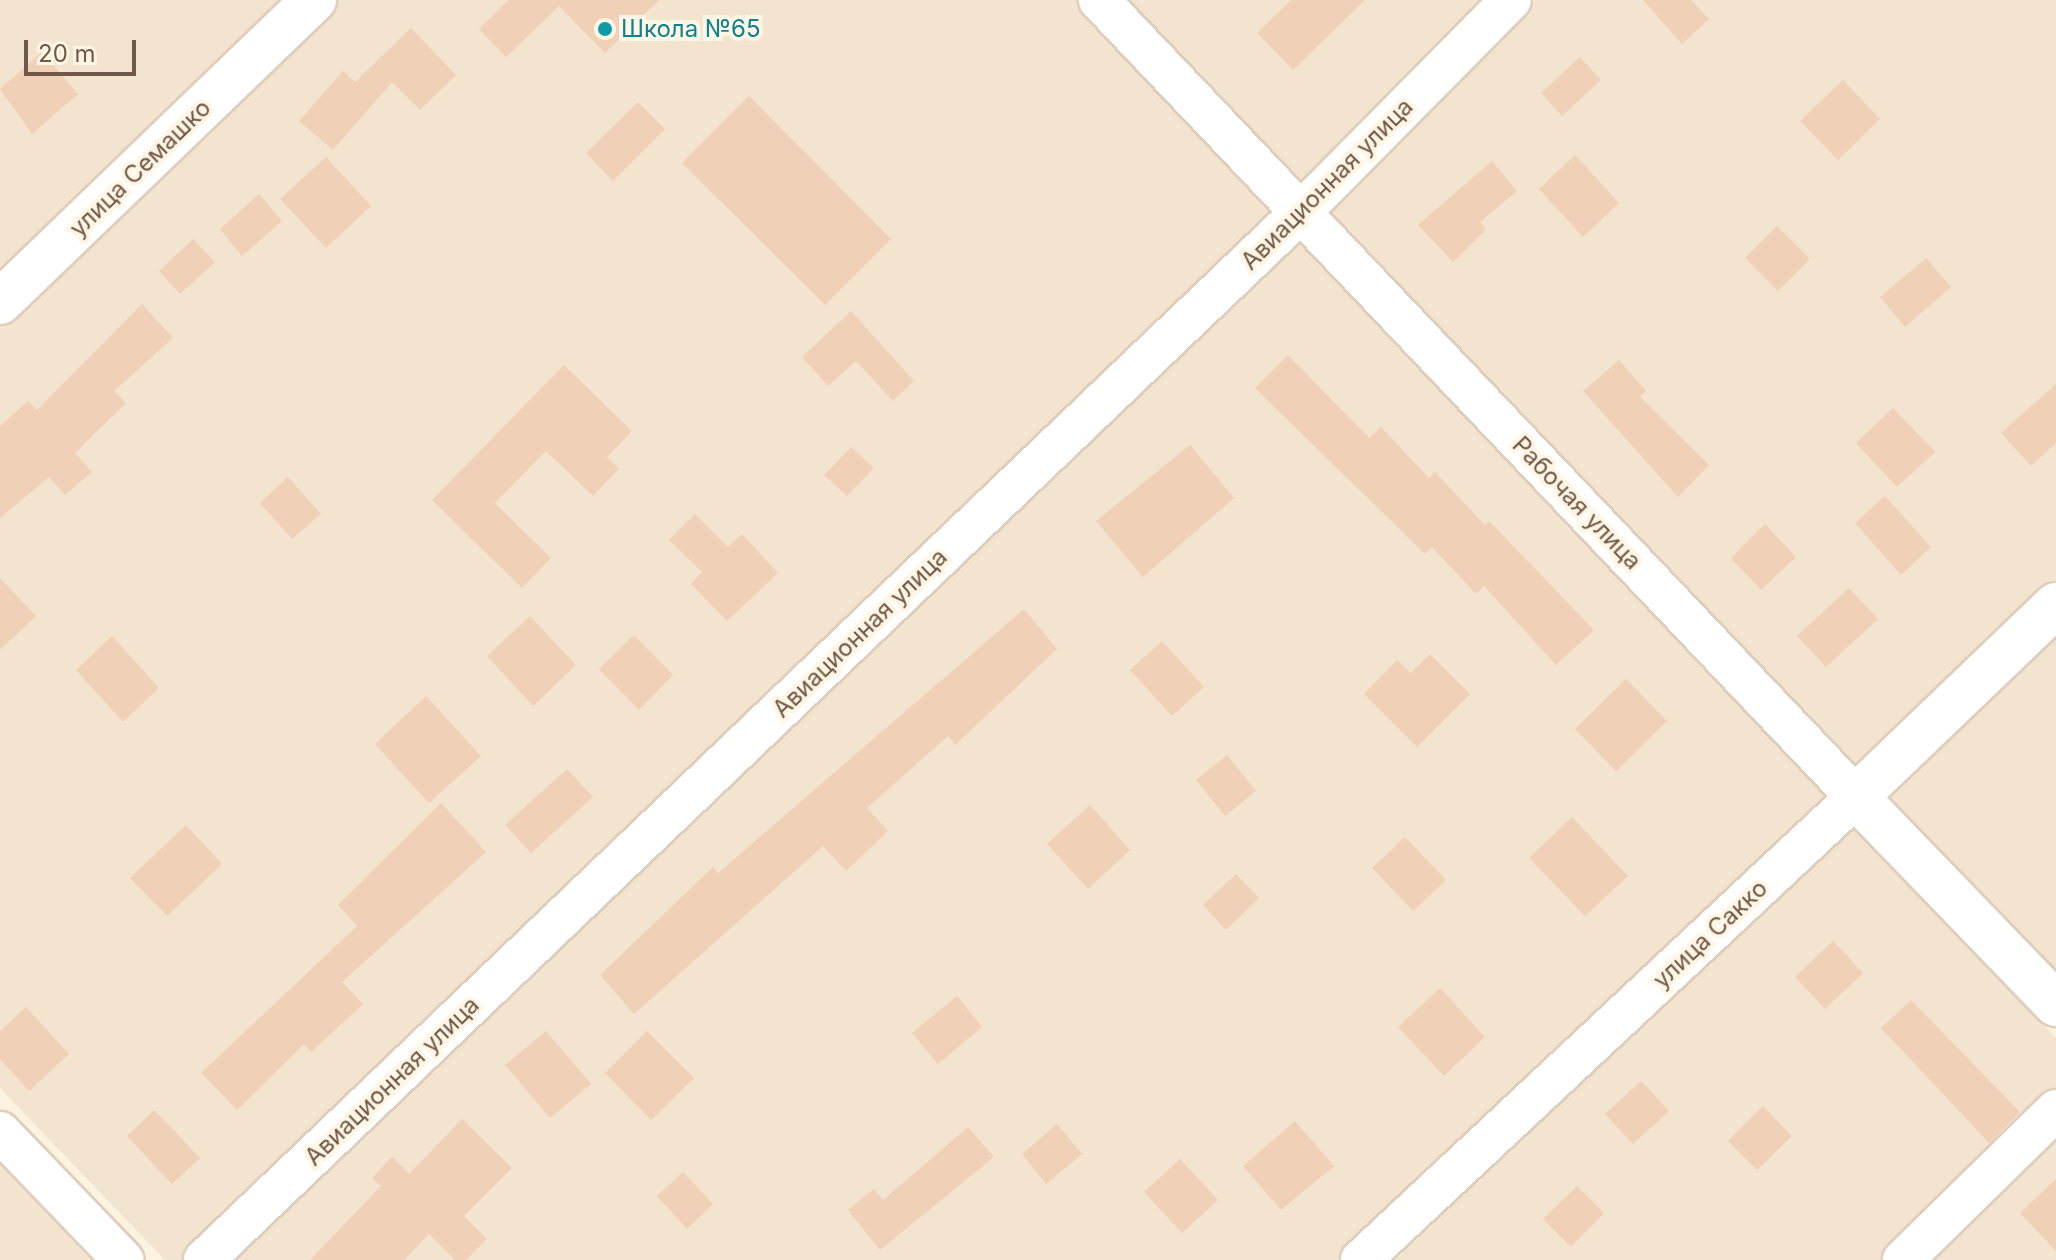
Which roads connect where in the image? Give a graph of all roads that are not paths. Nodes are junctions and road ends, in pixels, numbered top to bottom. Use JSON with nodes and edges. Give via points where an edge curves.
{"nodes":[{"id":1,"x":314,"y":0,"type":"edge"},
{"id":2,"x":1099,"y":0,"type":"edge"},
{"id":3,"x":1511,"y":0,"type":"edge"},
{"id":4,"x":1301,"y":212,"type":"junction"},
{"id":5,"x":0,"y":302,"type":"edge"},
{"id":6,"x":2056,"y":605,"type":"edge"},
{"id":7,"x":1856,"y":797,"type":"junction"},
{"id":8,"x":2056,"y":1004,"type":"edge"},
{"id":9,"x":2056,"y":1110,"type":"edge"},
{"id":10,"x":0,"y":1132,"type":"edge"},
{"id":11,"x":123,"y":1260,"type":"edge"},
{"id":12,"x":204,"y":1260,"type":"edge"},
{"id":13,"x":1361,"y":1260,"type":"edge"},
{"id":14,"x":1903,"y":1260,"type":"edge"}],
"edges":[{"from":1,"to":5,"type":"main road","name":"улица Семашко"},
{"from":2,"to":4,"type":"street","name":"Рабочая улица"},
{"from":3,"to":4,"type":"street","name":"Авиационная улица"},
{"from":4,"to":7,"type":"street","name":"Рабочая улица"},
{"from":4,"to":12,"type":"street","name":"Авиационная улица"},
{"from":6,"to":7,"type":"main road","name":"улица Сакко"},
{"from":7,"to":8,"type":"main road","name":"Рабочая улица"},
{"from":7,"to":13,"type":"street","name":"улица Сакко"},
{"from":9,"to":14,"type":"street"},
{"from":10,"to":11,"type":"street"}]}
